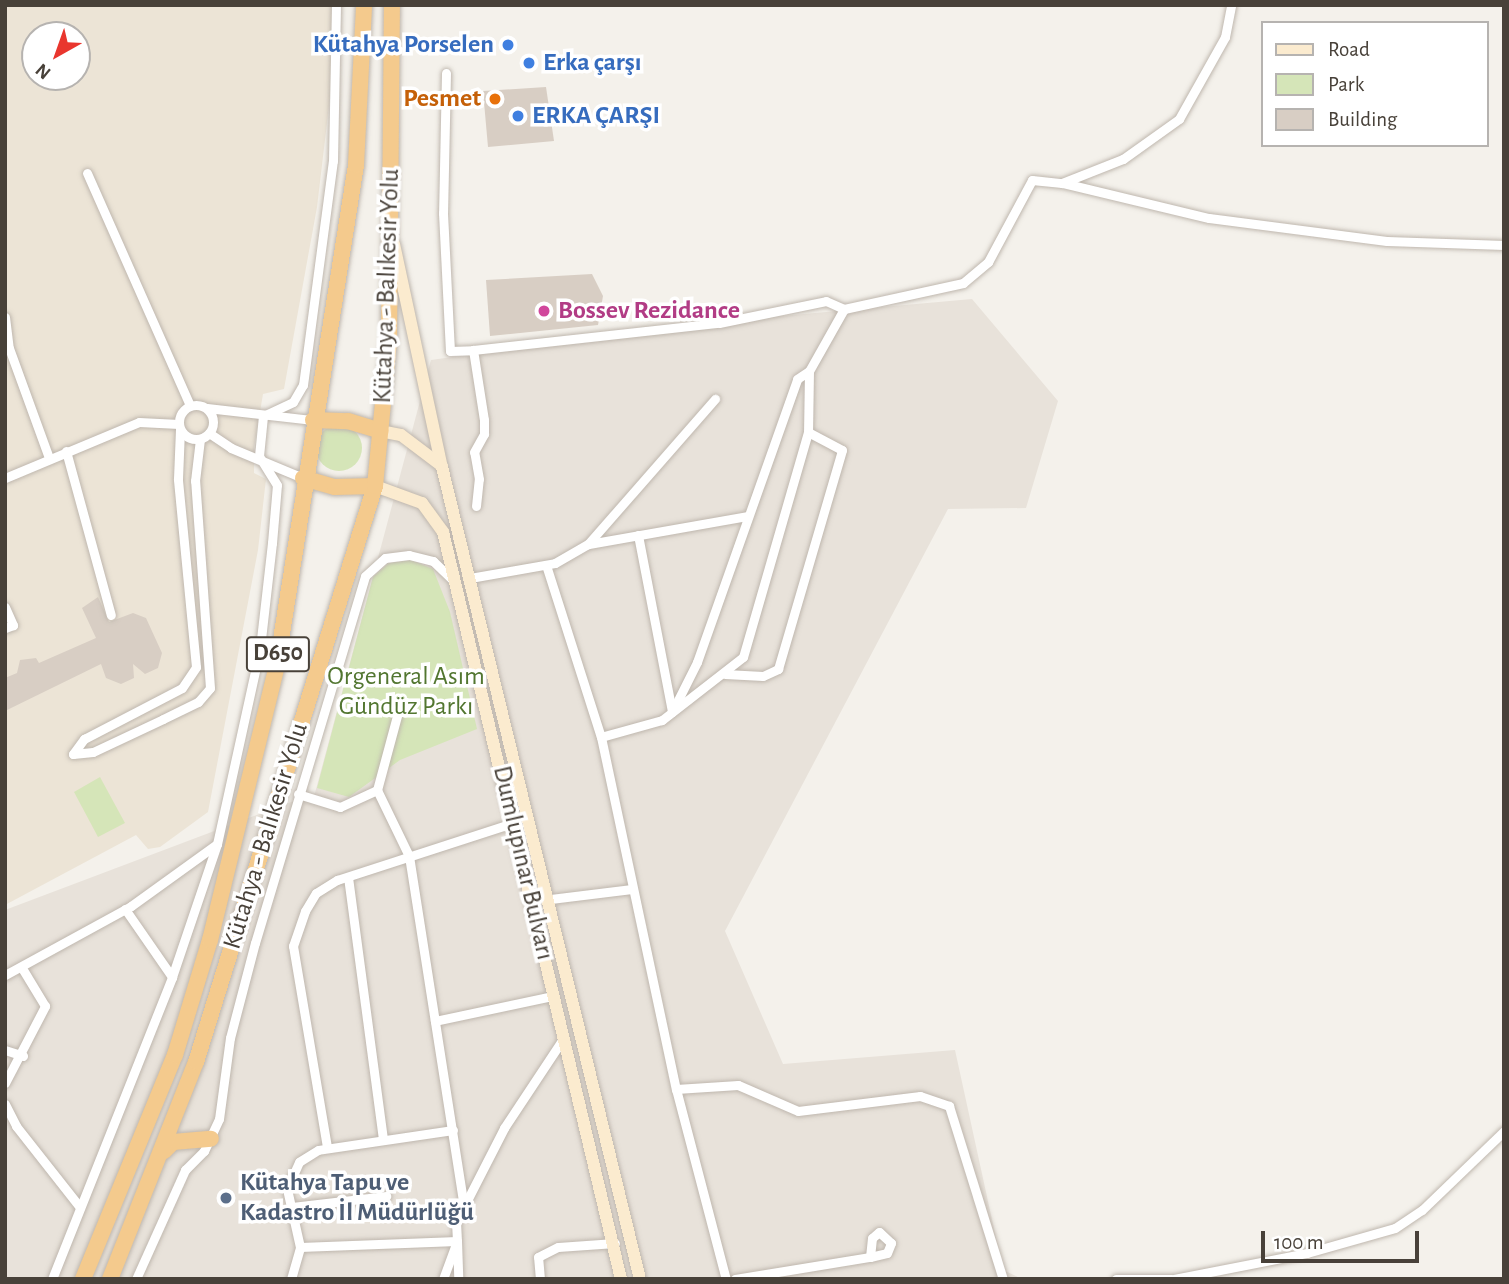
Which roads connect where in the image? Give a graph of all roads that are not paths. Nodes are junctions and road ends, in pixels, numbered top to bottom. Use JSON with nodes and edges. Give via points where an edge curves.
{"nodes":[{"id":1,"x":336,"y":5,"type":"edge"},
{"id":2,"x":364,"y":5,"type":"edge"},
{"id":3,"x":392,"y":5,"type":"edge"},
{"id":4,"x":1231,"y":5,"type":"edge"},
{"id":5,"x":446,"y":73,"type":"dead end"},
{"id":6,"x":87,"y":173,"type":"dead end"},
{"id":7,"x":1062,"y":183,"type":"junction"},
{"id":8,"x":391,"y":233,"type":"junction"},
{"id":9,"x":1504,"y":245,"type":"edge"},
{"id":10,"x":844,"y":309,"type":"junction"},
{"id":11,"x":5,"y":317,"type":"edge"},
{"id":12,"x":473,"y":351,"type":"junction"},
{"id":13,"x":809,"y":371,"type":"junction"},
{"id":14,"x":715,"y":399,"type":"dead end"},
{"id":15,"x":190,"y":405,"type":"junction"},
{"id":16,"x":206,"y":408,"type":"junction"},
{"id":17,"x":263,"y":416,"type":"junction"},
{"id":18,"x":313,"y":420,"type":"junction"},
{"id":19,"x":179,"y":426,"type":"junction"},
{"id":20,"x":380,"y":431,"type":"junction"},
{"id":21,"x":808,"y":432,"type":"junction"},
{"id":22,"x":209,"y":433,"type":"junction"},
{"id":23,"x":200,"y":439,"type":"junction"},
{"id":24,"x":66,"y":451,"type":"junction"},
{"id":25,"x":259,"y":456,"type":"junction"},
{"id":26,"x":49,"y":458,"type":"junction"},
{"id":27,"x":442,"y":467,"type":"junction"},
{"id":28,"x":296,"y":475,"type":"junction"},
{"id":29,"x":5,"y":478,"type":"edge"},
{"id":30,"x":278,"y":485,"type":"junction"},
{"id":31,"x":375,"y":486,"type":"junction"},
{"id":32,"x":476,"y":506,"type":"dead end"},
{"id":33,"x":747,"y":516,"type":"junction"},
{"id":34,"x":638,"y":535,"type":"junction"},
{"id":35,"x":588,"y":544,"type":"junction"},
{"id":36,"x":546,"y":565,"type":"junction"},
{"id":37,"x":470,"y":578,"type":"junction"},
{"id":38,"x":456,"y":583,"type":"junction"},
{"id":39,"x":5,"y":607,"type":"edge"},
{"id":40,"x":111,"y":615,"type":"dead end"},
{"id":41,"x":5,"y":628,"type":"edge"},
{"id":42,"x":725,"y":674,"type":"junction"},
{"id":43,"x":398,"y":712,"type":"dead end"},
{"id":44,"x":672,"y":712,"type":"junction"},
{"id":45,"x":601,"y":737,"type":"junction"},
{"id":46,"x":377,"y":790,"type":"junction"},
{"id":47,"x":298,"y":794,"type":"junction"},
{"id":48,"x":516,"y":822,"type":"junction"},
{"id":49,"x":217,"y":844,"type":"junction"},
{"id":50,"x":409,"y":856,"type":"junction"},
{"id":51,"x":348,"y":877,"type":"junction"},
{"id":52,"x":631,"y":889,"type":"junction"},
{"id":53,"x":551,"y":899,"type":"junction"},
{"id":54,"x":125,"y":909,"type":"junction"},
{"id":55,"x":22,"y":968,"type":"junction"},
{"id":56,"x":5,"y":975,"type":"edge"},
{"id":57,"x":172,"y":977,"type":"junction"},
{"id":58,"x":553,"y":996,"type":"junction"},
{"id":59,"x":435,"y":1021,"type":"junction"},
{"id":60,"x":563,"y":1039,"type":"junction"},
{"id":61,"x":5,"y":1050,"type":"edge"},
{"id":62,"x":23,"y":1056,"type":"junction"},
{"id":63,"x":5,"y":1083,"type":"edge"},
{"id":64,"x":676,"y":1089,"type":"junction"},
{"id":65,"x":5,"y":1104,"type":"edge"},
{"id":66,"x":453,"y":1130,"type":"junction"},
{"id":67,"x":1504,"y":1131,"type":"edge"},
{"id":68,"x":211,"y":1139,"type":"junction"},
{"id":69,"x":383,"y":1140,"type":"junction"},
{"id":70,"x":327,"y":1147,"type":"junction"},
{"id":71,"x":162,"y":1153,"type":"junction"},
{"id":72,"x":386,"y":1196,"type":"dead end"},
{"id":73,"x":79,"y":1206,"type":"junction"},
{"id":74,"x":292,"y":1207,"type":"junction"},
{"id":75,"x":464,"y":1207,"type":"junction"},
{"id":76,"x":457,"y":1241,"type":"junction"},
{"id":77,"x":615,"y":1243,"type":"junction"},
{"id":78,"x":299,"y":1247,"type":"junction"},
{"id":79,"x":870,"y":1257,"type":"dead end"},
{"id":80,"x":52,"y":1279,"type":"edge"},
{"id":81,"x":83,"y":1279,"type":"edge"},
{"id":82,"x":110,"y":1279,"type":"edge"},
{"id":83,"x":136,"y":1279,"type":"edge"},
{"id":84,"x":291,"y":1279,"type":"edge"},
{"id":85,"x":443,"y":1279,"type":"edge"},
{"id":86,"x":458,"y":1279,"type":"edge"},
{"id":87,"x":540,"y":1279,"type":"edge"},
{"id":88,"x":621,"y":1279,"type":"edge"},
{"id":89,"x":640,"y":1279,"type":"edge"},
{"id":90,"x":726,"y":1279,"type":"edge"},
{"id":91,"x":735,"y":1279,"type":"edge"},
{"id":92,"x":1003,"y":1279,"type":"edge"},
{"id":93,"x":1116,"y":1279,"type":"edge"},
{"id":94,"x":1173,"y":1279,"type":"edge"}],
"edges":[{"from":1,"to":17,"type":"street","via":[[333,161],[303,384],[293,402]]},
{"from":2,"to":18,"type":"highway","name":"Kütahya - Balıkesir Yolu","number":"D650","via":[[356,165]]},
{"from":3,"to":8,"type":"highway","name":"Kütahya - Balıkesir Yolu","number":"D650"},
{"from":4,"to":7,"type":"street","via":[[1225,37],[1179,119],[1123,159]]},
{"from":5,"to":12,"type":"street","via":[[443,214],[450,351]]},
{"from":6,"to":15,"type":"street"},
{"from":7,"to":9,"type":"street","via":[[1232,221],[1387,241]]},
{"from":7,"to":10,"type":"street","via":[[1032,180],[988,262],[963,283]]},
{"from":8,"to":20,"type":"highway","name":"Kütahya - Balıkesir Yolu","number":"D650"},
{"from":8,"to":27,"type":"main road","name":"Dumlupınar Bulvarı"},
{"from":10,"to":12,"type":"street","via":[[826,301],[719,323]]},
{"from":10,"to":13,"type":"street"},
{"from":11,"to":26,"type":"street","via":[[9,348]]},
{"from":12,"to":32,"type":"street","via":[[484,420],[484,434],[474,453],[480,479]]},
{"from":13,"to":21,"type":"street"},
{"from":13,"to":33,"type":"street","via":[[797,379]]},
{"from":14,"to":35,"type":"street"},
{"from":15,"to":16,"type":"street"},
{"from":15,"to":19,"type":"street"},
{"from":16,"to":17,"type":"street"},
{"from":16,"to":22,"type":"street","via":[[213,417]]},
{"from":17,"to":18,"type":"street"},
{"from":17,"to":25,"type":"street"},
{"from":18,"to":20,"type":"highway","via":[[348,421]]},
{"from":18,"to":28,"type":"highway","name":"Kütahya - Balıkesir Yolu","number":"D650"},
{"from":19,"to":23,"type":"street"},
{"from":19,"to":23,"type":"street","via":[[178,479],[196,667],[192,678],[84,739],[73,754],[93,752],[198,702],[210,688],[195,481]]},
{"from":19,"to":24,"type":"street","via":[[139,422]]},
{"from":20,"to":27,"type":"main road","via":[[401,435]]},
{"from":20,"to":31,"type":"highway","name":"Kütahya - Balıkesir Yolu","number":"D650"},
{"from":21,"to":42,"type":"street","via":[[743,657]]},
{"from":21,"to":42,"type":"street","via":[[842,450],[778,668],[763,676]]},
{"from":22,"to":23,"type":"street"},
{"from":22,"to":25,"type":"street","via":[[230,448]]},
{"from":24,"to":26,"type":"street"},
{"from":24,"to":40,"type":"street"},
{"from":25,"to":28,"type":"street"},
{"from":25,"to":30,"type":"street"},
{"from":26,"to":29,"type":"street"},
{"from":27,"to":37,"type":"main road","name":"Dumlupınar Bulvarı"},
{"from":28,"to":30,"type":"street"},
{"from":28,"to":31,"type":"highway","via":[[335,486]]},
{"from":28,"to":81,"type":"highway","name":"Kütahya - Balıkesir Yolu","number":"D650","via":[[277,666],[210,940],[175,1055]]},
{"from":30,"to":49,"type":"street","via":[[260,648]]},
{"from":31,"to":38,"type":"main road","name":"Dumlupınar Bulvarı","via":[[412,497],[431,510]]},
{"from":31,"to":71,"type":"highway","name":"Kütahya - Balıkesir Yolu","number":"D650","via":[[196,1062]]},
{"from":33,"to":34,"type":"street"},
{"from":33,"to":44,"type":"street","via":[[697,662]]},
{"from":34,"to":35,"type":"street"},
{"from":34,"to":44,"type":"street"},
{"from":35,"to":36,"type":"street"},
{"from":36,"to":37,"type":"street"},
{"from":36,"to":45,"type":"street"},
{"from":37,"to":53,"type":"main road","name":"Dumlupınar Bulvarı"},
{"from":38,"to":47,"type":"street","via":[[421,556],[396,555],[370,569]]},
{"from":38,"to":48,"type":"main road","name":"Dumlupınar Bulvarı"},
{"from":39,"to":41,"type":"street","via":[[13,625]]},
{"from":42,"to":44,"type":"street"},
{"from":43,"to":46,"type":"street"},
{"from":44,"to":45,"type":"street"},
{"from":45,"to":52,"type":"street"},
{"from":46,"to":47,"type":"street","via":[[340,807]]},
{"from":46,"to":50,"type":"street"},
{"from":47,"to":68,"type":"street","via":[[230,1038],[219,1119]]},
{"from":48,"to":50,"type":"street"},
{"from":48,"to":58,"type":"main road","name":"Dumlupınar Bulvarı"},
{"from":49,"to":54,"type":"street"},
{"from":49,"to":57,"type":"street"},
{"from":50,"to":51,"type":"street"},
{"from":50,"to":59,"type":"street"},
{"from":51,"to":69,"type":"street"},
{"from":51,"to":70,"type":"street","via":[[316,892],[293,946]]},
{"from":52,"to":53,"type":"street"},
{"from":52,"to":64,"type":"street"},
{"from":53,"to":89,"type":"main road","name":"Dumlupınar Bulvarı"},
{"from":54,"to":55,"type":"street"},
{"from":54,"to":57,"type":"street"},
{"from":55,"to":56,"type":"street"},
{"from":55,"to":62,"type":"street","via":[[44,1006]]},
{"from":57,"to":73,"type":"street"},
{"from":58,"to":59,"type":"street"},
{"from":58,"to":60,"type":"main road","name":"Dumlupınar Bulvarı"},
{"from":59,"to":66,"type":"street"},
{"from":60,"to":75,"type":"street","via":[[504,1128]]},
{"from":60,"to":77,"type":"main road","name":"Dumlupınar Bulvarı"},
{"from":61,"to":62,"type":"street"},
{"from":62,"to":63,"type":"street"},
{"from":64,"to":90,"type":"street"},
{"from":64,"to":92,"type":"street","via":[[738,1085],[798,1111],[920,1096],[949,1106]]},
{"from":65,"to":73,"type":"street","via":[[16,1126]]},
{"from":66,"to":69,"type":"street"},
{"from":66,"to":75,"type":"street"},
{"from":67,"to":94,"type":"street","via":[[1422,1210],[1395,1228],[1307,1253]]},
{"from":68,"to":71,"type":"highway","via":[[173,1142]]},
{"from":68,"to":83,"type":"street","via":[[185,1170]]},
{"from":69,"to":70,"type":"street"},
{"from":70,"to":74,"type":"street","via":[[299,1162],[289,1176]]},
{"from":71,"to":82,"type":"highway","name":"Kütahya - Balıkesir Yolu","number":"D650"},
{"from":72,"to":74,"type":"street"},
{"from":73,"to":80,"type":"street"},
{"from":74,"to":78,"type":"street"},
{"from":75,"to":76,"type":"street","via":[[456,1222]]},
{"from":76,"to":78,"type":"street"},
{"from":76,"to":85,"type":"street"},
{"from":76,"to":86,"type":"street"},
{"from":77,"to":87,"type":"street","via":[[548,1252],[538,1257]]},
{"from":77,"to":88,"type":"main road","name":"Dumlupınar Bulvarı"},
{"from":78,"to":84,"type":"street"},
{"from":79,"to":91,"type":"street"},
{"from":93,"to":94,"type":"street"}]}
